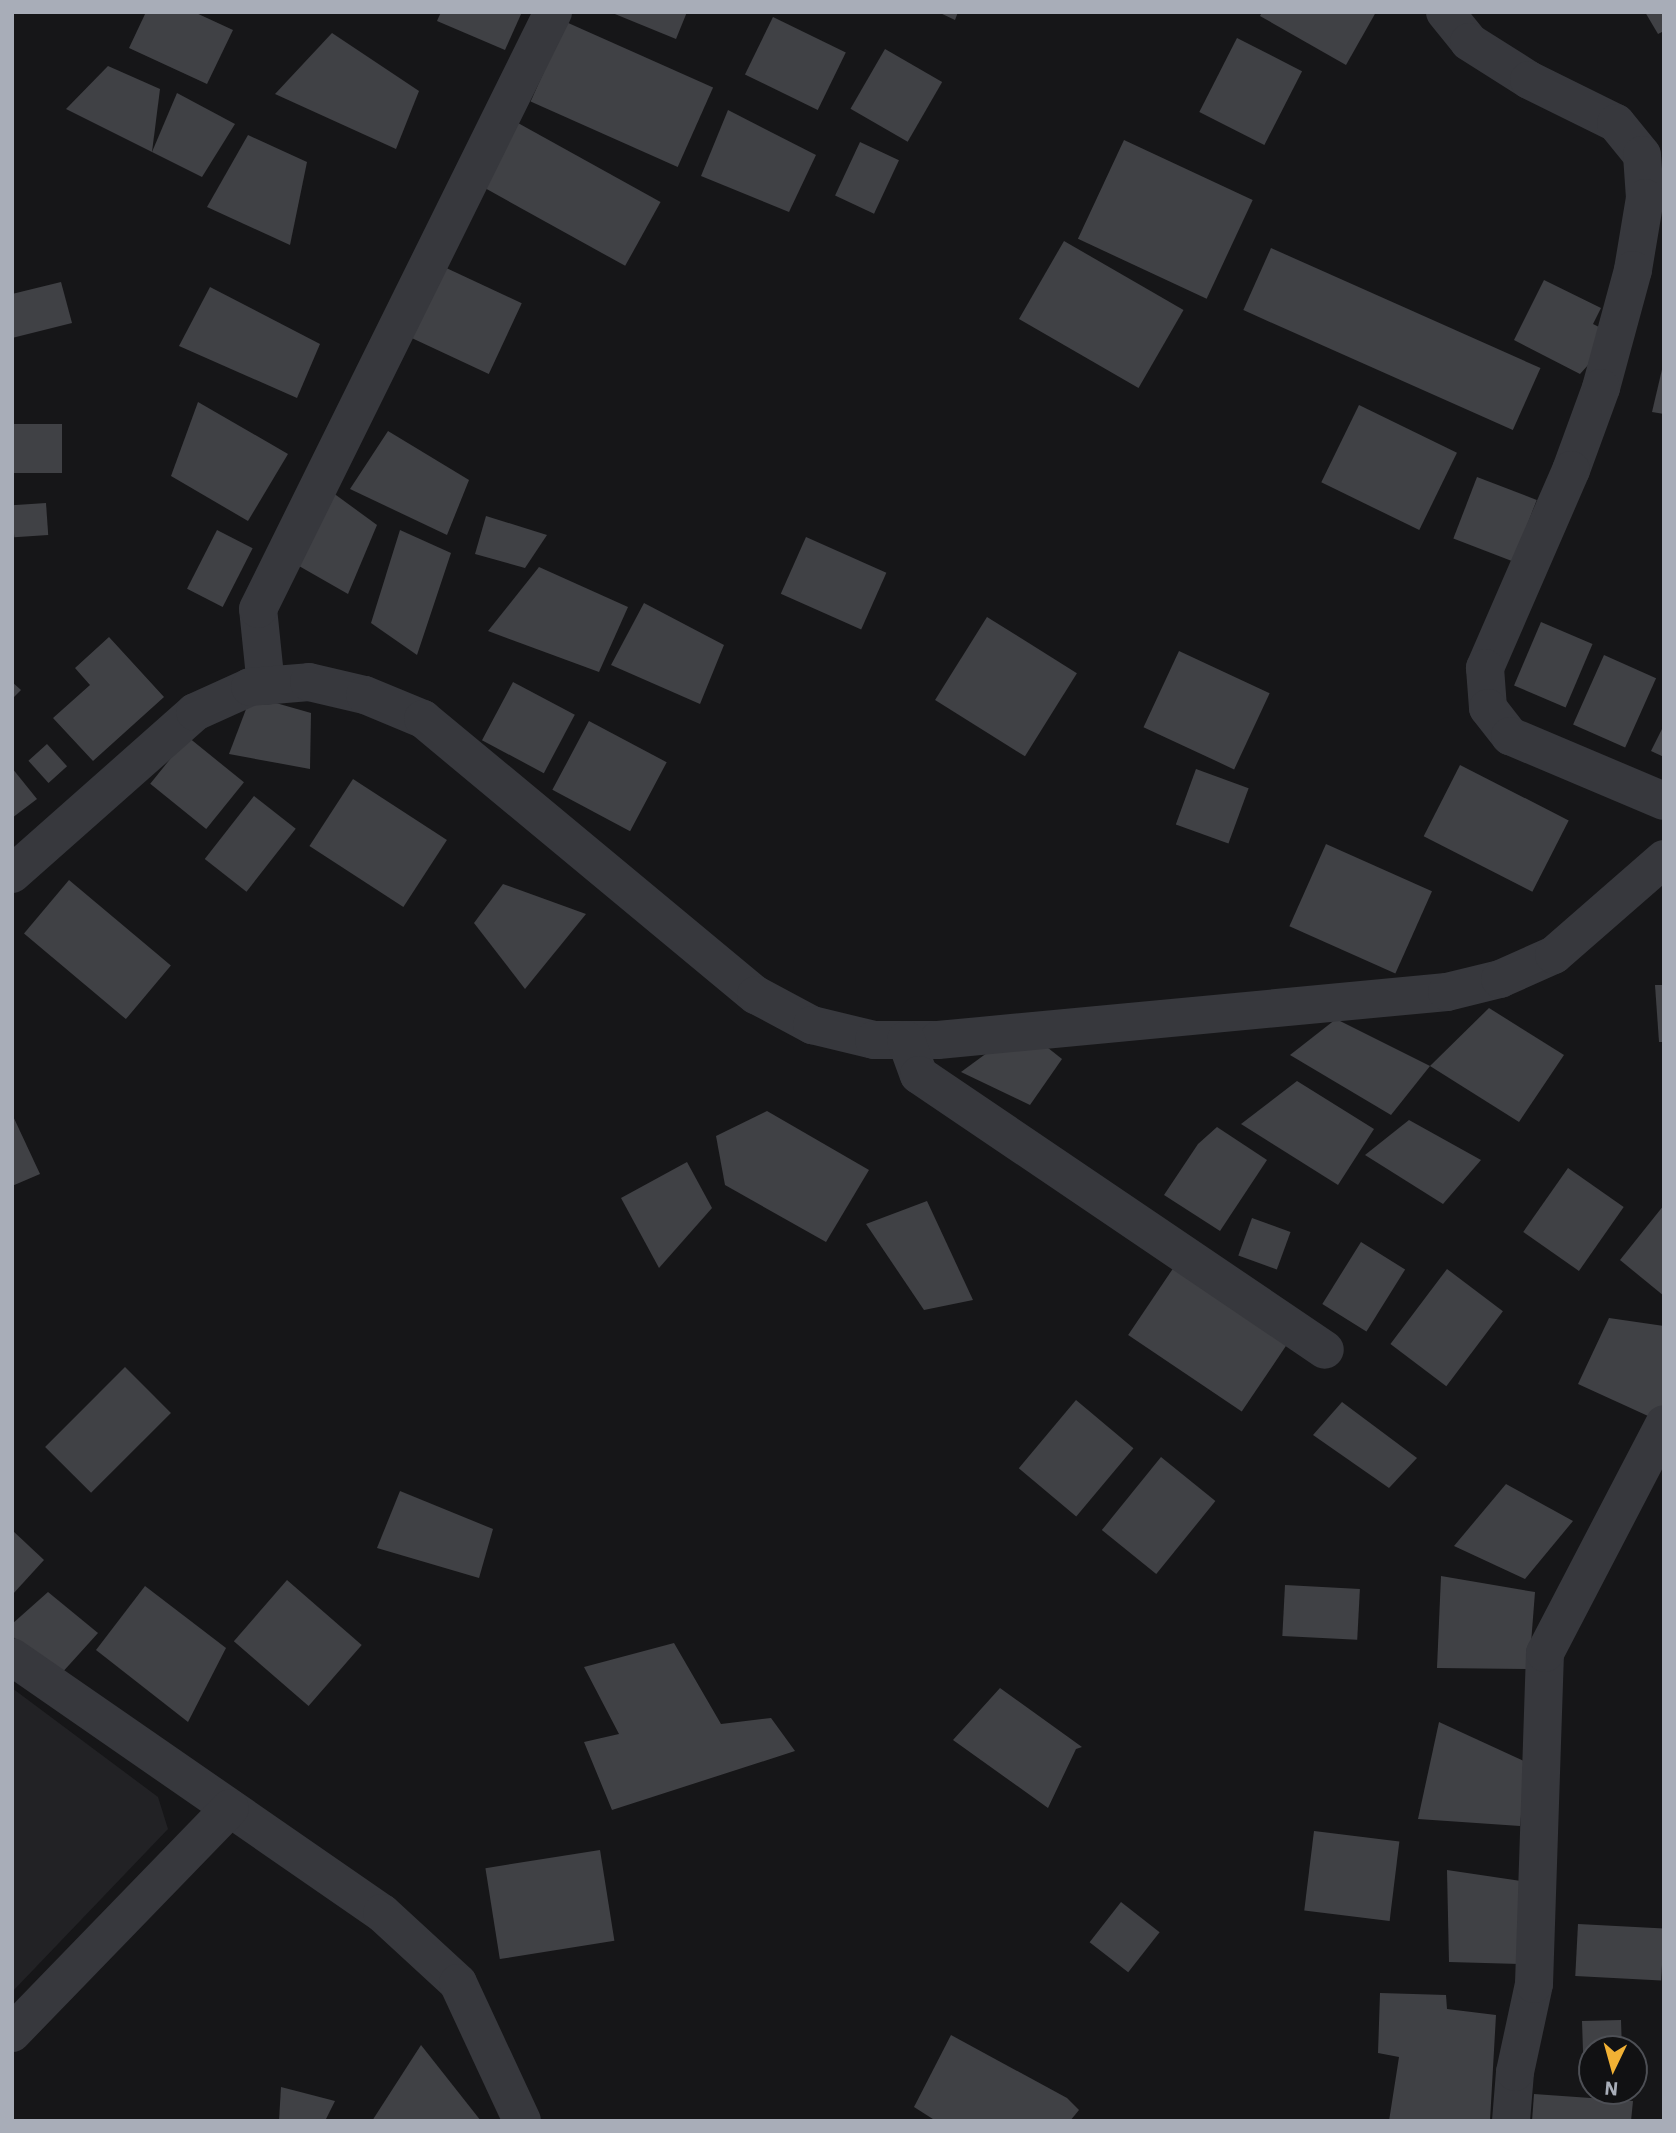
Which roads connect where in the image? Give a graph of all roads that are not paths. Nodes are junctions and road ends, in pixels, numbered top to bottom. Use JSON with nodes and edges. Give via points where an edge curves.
{"nodes":[{"id":1,"x":553,"y":12,"type":"edge"},
{"id":2,"x":1444,"y":12,"type":"edge"},
{"id":3,"x":266,"y":686,"type":"junction"},
{"id":4,"x":1664,"y":800,"type":"edge"},
{"id":5,"x":1664,"y":859,"type":"edge"},
{"id":6,"x":12,"y":874,"type":"edge"},
{"id":7,"x":906,"y":1040,"type":"junction"},
{"id":8,"x":1325,"y":1350,"type":"dead end"},
{"id":9,"x":1664,"y":1424,"type":"edge"},
{"id":10,"x":12,"y":1657,"type":"edge"},
{"id":11,"x":230,"y":1808,"type":"junction"},
{"id":12,"x":12,"y":2033,"type":"edge"},
{"id":13,"x":522,"y":2121,"type":"edge"},
{"id":14,"x":1511,"y":2121,"type":"edge"}],
"edges":[{"from":1,"to":3,"type":"street","via":[[258,609]]},
{"from":2,"to":4,"type":"street","via":[[1469,42],[1529,80],[1616,123],[1642,155],[1645,198],[1633,270],[1601,388],[1571,470],[1485,668],[1488,708],[1510,736]]},
{"from":3,"to":6,"type":"street","via":[[250,687],[195,712]]},
{"from":3,"to":7,"type":"street","via":[[309,682],[365,695],[423,719],[756,995],[812,1025],[874,1040]]},
{"from":5,"to":7,"type":"street","via":[[1554,955],[1500,979],[1433,993]]},
{"from":7,"to":8,"type":"street","via":[[919,1075]]},
{"from":9,"to":14,"type":"street","via":[[1545,1653],[1534,1984],[1515,2072]]},
{"from":10,"to":11,"type":"street"},
{"from":11,"to":12,"type":"street"},
{"from":11,"to":13,"type":"street","via":[[382,1913],[458,1983]]}]}
